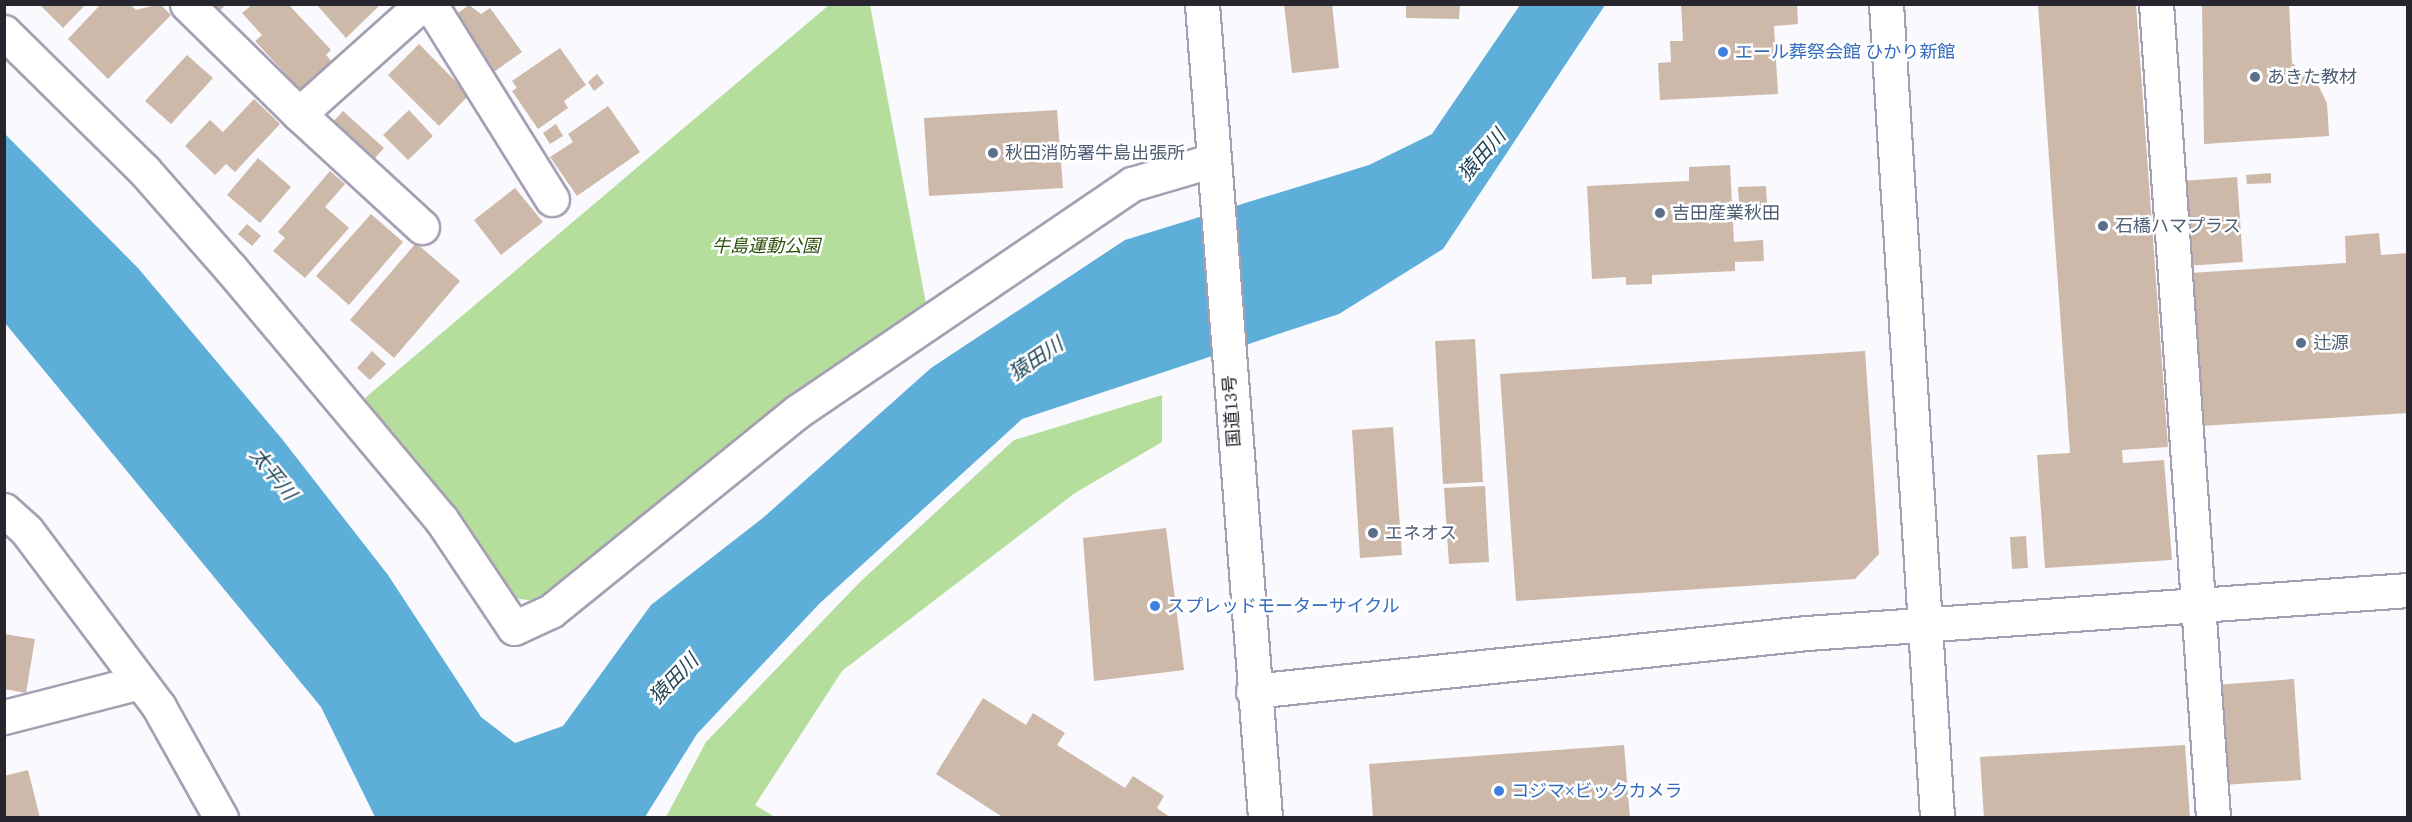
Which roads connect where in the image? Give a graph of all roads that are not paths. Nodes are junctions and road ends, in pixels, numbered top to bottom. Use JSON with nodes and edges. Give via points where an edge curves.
{"nodes":[{"id":1,"x":187,"y":4,"type":"edge"},
{"id":2,"x":422,"y":4,"type":"edge"},
{"id":3,"x":430,"y":4,"type":"edge"},
{"id":4,"x":1202,"y":4,"type":"edge"},
{"id":5,"x":1886,"y":4,"type":"edge"},
{"id":6,"x":2156,"y":4,"type":"edge"},
{"id":7,"x":4,"y":32,"type":"edge"},
{"id":8,"x":299,"y":114,"type":"junction"},
{"id":9,"x":1215,"y":172,"type":"junction"},
{"id":10,"x":552,"y":199,"type":"dead end"},
{"id":11,"x":422,"y":227,"type":"dead end"},
{"id":12,"x":4,"y":510,"type":"edge"},
{"id":13,"x":2408,"y":590,"type":"edge"},
{"id":14,"x":2202,"y":605,"type":"junction"},
{"id":15,"x":1924,"y":626,"type":"junction"},
{"id":16,"x":140,"y":682,"type":"junction"},
{"id":17,"x":1253,"y":691,"type":"junction"},
{"id":18,"x":4,"y":717,"type":"edge"},
{"id":19,"x":221,"y":818,"type":"edge"},
{"id":20,"x":1265,"y":818,"type":"edge"},
{"id":21,"x":1937,"y":818,"type":"edge"},
{"id":22,"x":2213,"y":818,"type":"edge"}],
"edges":[{"from":1,"to":8,"type":"main road"},
{"from":2,"to":8,"type":"main road"},
{"from":3,"to":10,"type":"main road"},
{"from":4,"to":9,"type":"main road","name":"国道13号"},
{"from":5,"to":15,"type":"main road"},
{"from":6,"to":14,"type":"main road"},
{"from":7,"to":9,"type":"main road","via":[[144,171],[231,269],[441,519],[514,628],[551,610],[798,411],[1122,191]]},
{"from":8,"to":11,"type":"main road"},
{"from":9,"to":17,"type":"main road","name":"国道13号"},
{"from":12,"to":16,"type":"main road","via":[[27,531]]},
{"from":13,"to":14,"type":"main road"},
{"from":14,"to":15,"type":"main road"},
{"from":14,"to":22,"type":"main road"},
{"from":15,"to":17,"type":"main road"},
{"from":15,"to":21,"type":"main road"},
{"from":16,"to":18,"type":"main road"},
{"from":16,"to":19,"type":"main road"},
{"from":17,"to":20,"type":"main road","name":"国道13号"}]}
